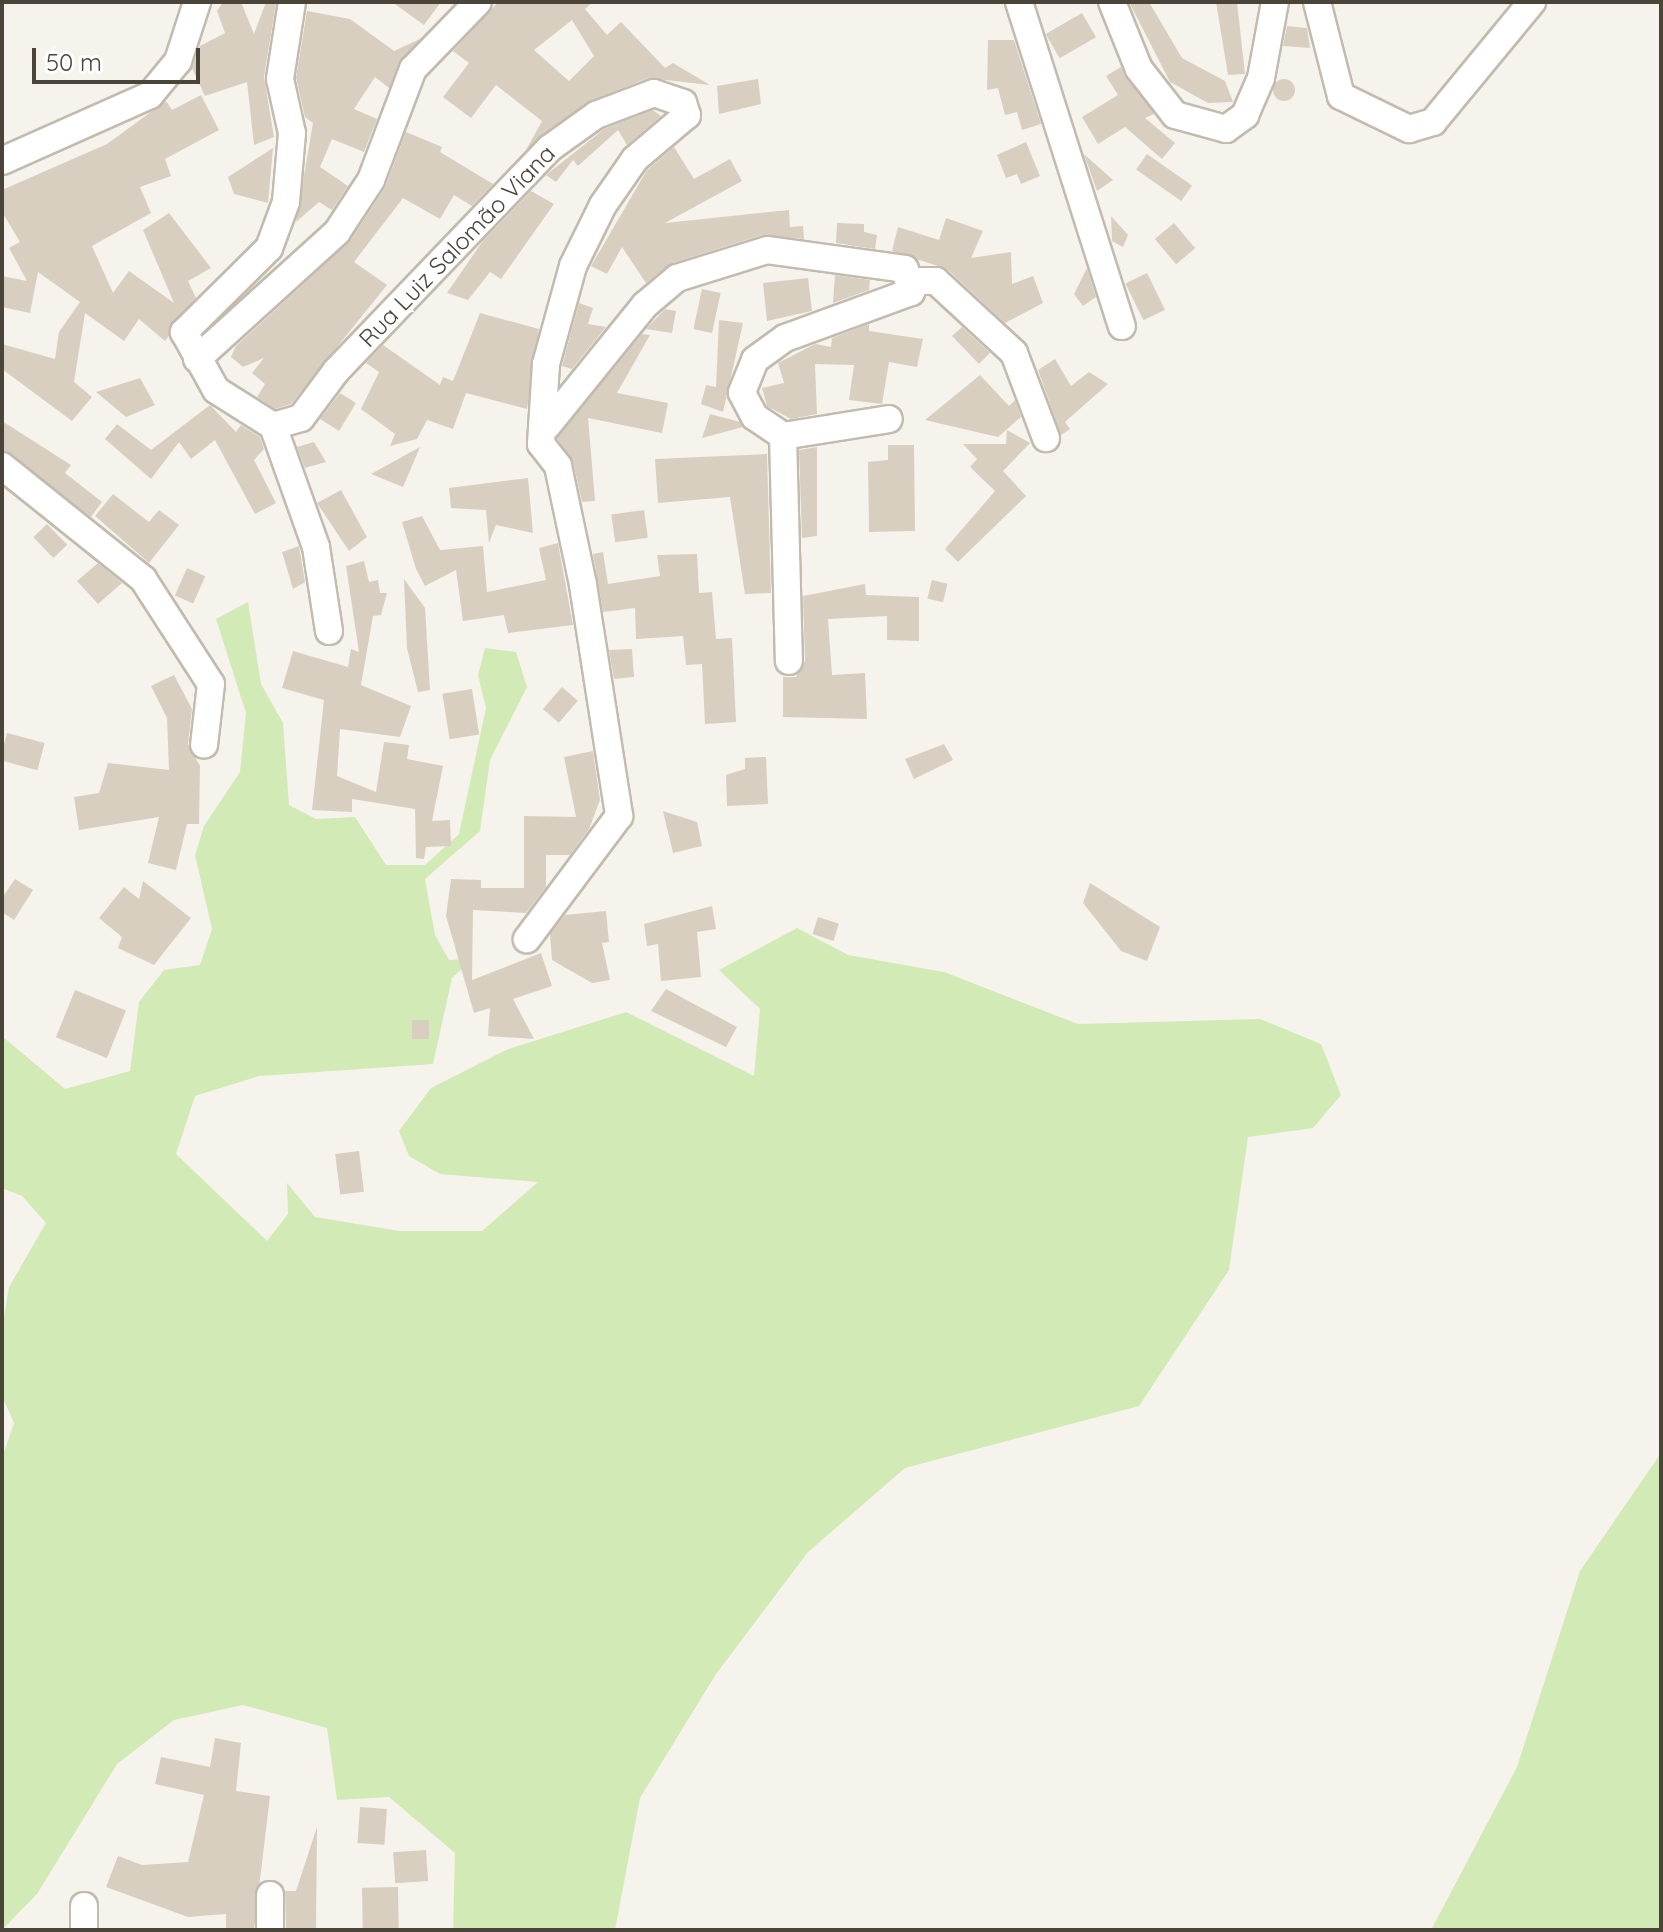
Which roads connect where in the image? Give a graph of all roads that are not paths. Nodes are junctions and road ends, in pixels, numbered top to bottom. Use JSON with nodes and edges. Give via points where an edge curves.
{"nodes":[{"id":1,"x":197,"y":2,"type":"edge"},
{"id":2,"x":292,"y":2,"type":"edge"},
{"id":3,"x":478,"y":2,"type":"edge"},
{"id":4,"x":1019,"y":2,"type":"edge"},
{"id":5,"x":1112,"y":2,"type":"edge"},
{"id":6,"x":1275,"y":2,"type":"edge"},
{"id":7,"x":1317,"y":2,"type":"edge"},
{"id":8,"x":1523,"y":10,"type":"edge"},
{"id":9,"x":2,"y":161,"type":"edge"},
{"id":10,"x":911,"y":281,"type":"junction"},
{"id":11,"x":1122,"y":326,"type":"dead end"},
{"id":12,"x":197,"y":359,"type":"junction"},
{"id":13,"x":889,"y":419,"type":"dead end"},
{"id":14,"x":273,"y":426,"type":"junction"},
{"id":15,"x":547,"y":426,"type":"junction"},
{"id":16,"x":783,"y":436,"type":"junction"},
{"id":17,"x":1046,"y":438,"type":"dead end"},
{"id":18,"x":2,"y":466,"type":"edge"},
{"id":19,"x":329,"y":631,"type":"dead end"},
{"id":20,"x":789,"y":661,"type":"dead end"},
{"id":21,"x":204,"y":745,"type":"dead end"},
{"id":22,"x":527,"y":939,"type":"dead end"},
{"id":23,"x":270,"y":1895,"type":"dead end"},
{"id":24,"x":270,"y":1930,"type":"edge"}],
"edges":[{"from":1,"to":9,"type":"street","via":[[178,61],[150,95]]},
{"from":2,"to":12,"type":"street","via":[[280,79],[292,133],[286,202],[269,248],[184,332]]},
{"from":3,"to":12,"type":"street","via":[[413,69],[371,180],[337,232]]},
{"from":4,"to":11,"type":"street"},
{"from":5,"to":6,"type":"street","via":[[1139,69],[1175,115],[1226,129],[1245,115],[1261,78]]},
{"from":7,"to":8,"type":"street","via":[[1341,96],[1409,129],[1433,122]]},
{"from":10,"to":15,"type":"street","via":[[905,269],[814,251],[767,250],[713,262],[677,278],[645,305]]},
{"from":10,"to":16,"type":"street","via":[[899,299],[838,315],[755,360],[742,393],[755,417]]},
{"from":10,"to":17,"type":"street","via":[[936,281],[1014,353]]},
{"from":12,"to":14,"type":"street","via":[[216,390]]},
{"from":13,"to":16,"type":"street"},
{"from":14,"to":15,"type":"street","name":"Rua Luiz Salomão Viana","via":[[301,418],[336,371],[550,148],[596,115],[654,93],[670,95],[687,115],[635,159],[573,266],[546,364]]},
{"from":14,"to":19,"type":"street","via":[[316,547]]},
{"from":15,"to":22,"type":"street","via":[[541,444],[558,466],[583,585],[619,816]]},
{"from":16,"to":20,"type":"street"},
{"from":18,"to":21,"type":"street","via":[[143,579],[211,684]]},
{"from":23,"to":24,"type":"street"}]}
